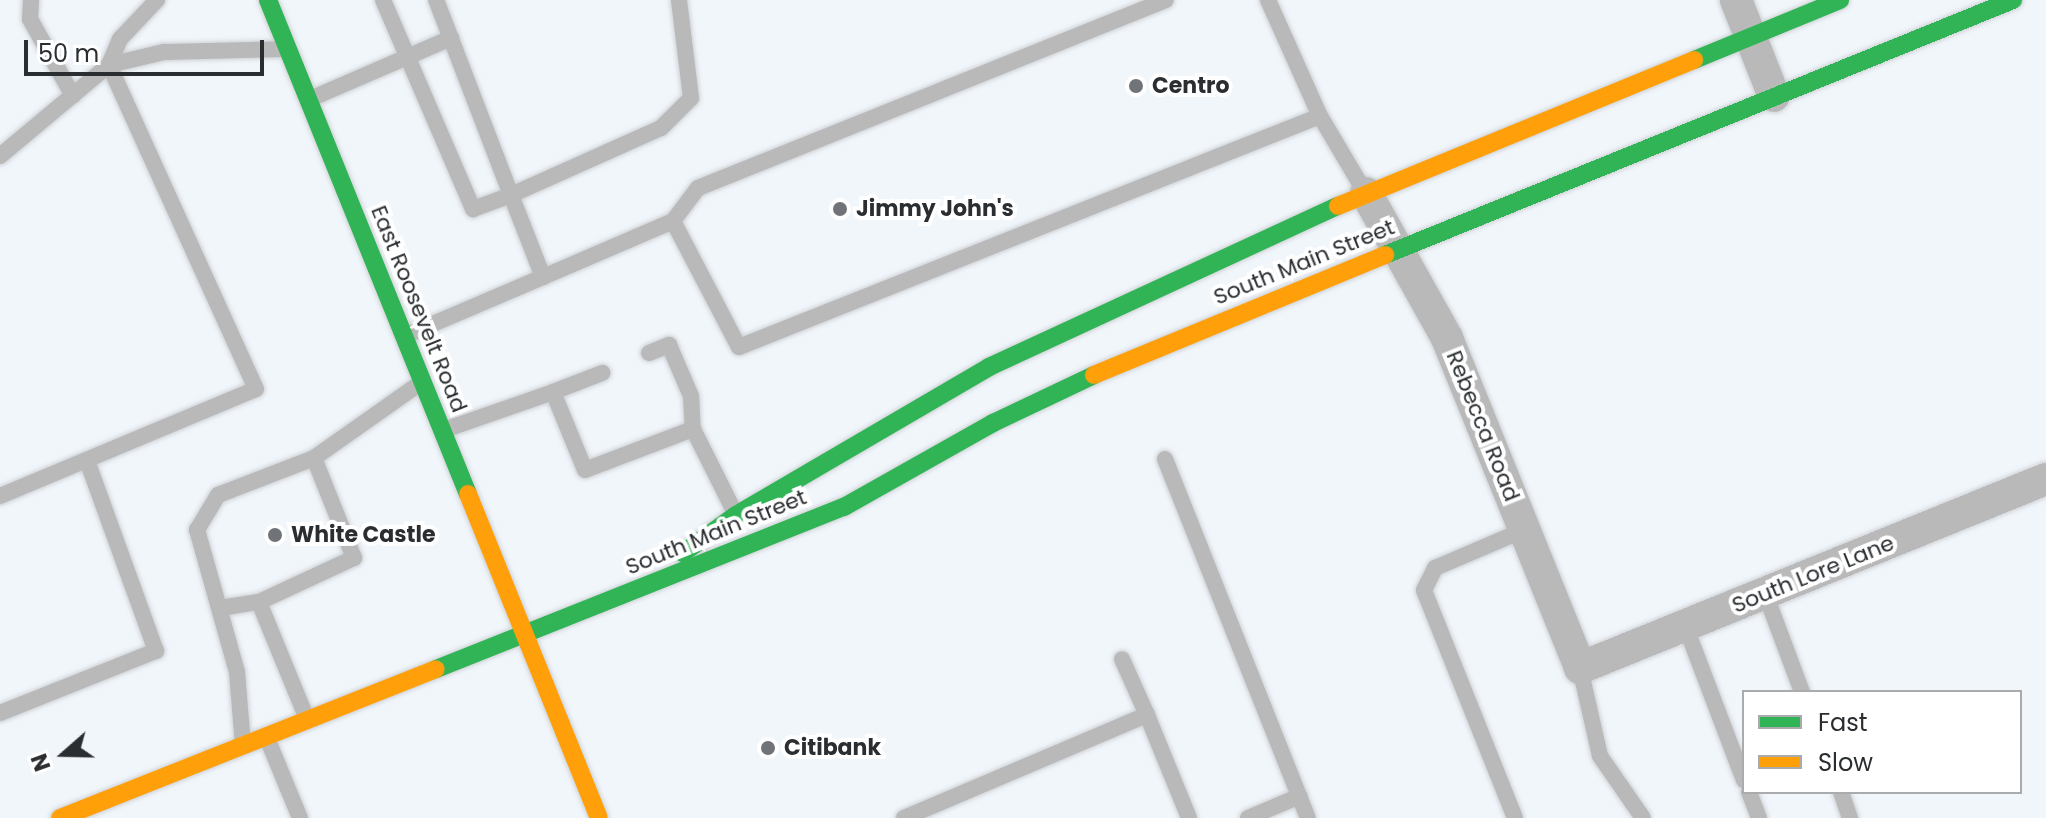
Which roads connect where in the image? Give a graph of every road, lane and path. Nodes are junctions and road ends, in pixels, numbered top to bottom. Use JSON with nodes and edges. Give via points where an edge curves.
{"nodes":[{"id":1,"x":31,"y":0,"type":"edge"},
{"id":2,"x":157,"y":0,"type":"edge"},
{"id":3,"x":268,"y":0,"type":"edge"},
{"id":4,"x":383,"y":0,"type":"edge"},
{"id":5,"x":436,"y":0,"type":"edge"},
{"id":6,"x":679,"y":0,"type":"edge"},
{"id":7,"x":1166,"y":0,"type":"edge"},
{"id":8,"x":1268,"y":0,"type":"edge"},
{"id":9,"x":1736,"y":0,"type":"edge"},
{"id":10,"x":1840,"y":0,"type":"edge"},
{"id":11,"x":2013,"y":0,"type":"edge"},
{"id":12,"x":1751,"y":37,"type":"junction"},
{"id":13,"x":451,"y":38,"type":"junction"},
{"id":14,"x":288,"y":49,"type":"junction"},
{"id":15,"x":407,"y":57,"type":"junction"},
{"id":16,"x":109,"y":65,"type":"junction"},
{"id":17,"x":73,"y":96,"type":"junction"},
{"id":18,"x":1774,"y":96,"type":"junction"},
{"id":19,"x":309,"y":100,"type":"junction"},
{"id":20,"x":1320,"y":116,"type":"junction"},
{"id":21,"x":0,"y":156,"type":"edge"},
{"id":22,"x":1366,"y":193,"type":"junction"},
{"id":23,"x":511,"y":195,"type":"junction"},
{"id":24,"x":673,"y":221,"type":"junction"},
{"id":25,"x":1401,"y":249,"type":"junction"},
{"id":26,"x":543,"y":277,"type":"junction"},
{"id":27,"x":404,"y":336,"type":"junction"},
{"id":28,"x":649,"y":353,"type":"dead end"},
{"id":29,"x":602,"y":373,"type":"dead end"},
{"id":30,"x":423,"y":381,"type":"junction"},
{"id":31,"x":553,"y":392,"type":"junction"},
{"id":32,"x":693,"y":429,"type":"junction"},
{"id":33,"x":443,"y":431,"type":"junction"},
{"id":34,"x":314,"y":458,"type":"junction"},
{"id":35,"x":1165,"y":459,"type":"dead end"},
{"id":36,"x":87,"y":460,"type":"junction"},
{"id":37,"x":2046,"y":479,"type":"edge"},
{"id":38,"x":0,"y":496,"type":"edge"},
{"id":39,"x":736,"y":515,"type":"junction"},
{"id":40,"x":1524,"y":530,"type":"junction"},
{"id":41,"x":1765,"y":593,"type":"junction"},
{"id":42,"x":625,"y":594,"type":"junction"},
{"id":43,"x":259,"y":602,"type":"junction"},
{"id":44,"x":220,"y":608,"type":"junction"},
{"id":45,"x":1685,"y":625,"type":"junction"},
{"id":46,"x":525,"y":635,"type":"junction"},
{"id":47,"x":1122,"y":659,"type":"dead end"},
{"id":48,"x":1580,"y":668,"type":"junction"},
{"id":49,"x":1801,"y":690,"type":"edge"},
{"id":50,"x":0,"y":711,"type":"edge"},
{"id":51,"x":1147,"y":715,"type":"junction"},
{"id":52,"x":307,"y":721,"type":"junction"},
{"id":53,"x":267,"y":737,"type":"junction"},
{"id":54,"x":243,"y":746,"type":"junction"},
{"id":55,"x":1742,"y":775,"type":"edge"},
{"id":56,"x":1750,"y":794,"type":"edge"},
{"id":57,"x":1842,"y":794,"type":"edge"},
{"id":58,"x":1300,"y":796,"type":"junction"},
{"id":59,"x":91,"y":812,"type":"edge"},
{"id":60,"x":298,"y":817,"type":"edge"},
{"id":61,"x":60,"y":818,"type":"edge"},
{"id":62,"x":599,"y":818,"type":"edge"},
{"id":63,"x":904,"y":818,"type":"edge"},
{"id":64,"x":1189,"y":818,"type":"edge"},
{"id":65,"x":1248,"y":818,"type":"edge"},
{"id":66,"x":1308,"y":818,"type":"edge"},
{"id":67,"x":1515,"y":818,"type":"edge"},
{"id":68,"x":1643,"y":818,"type":"edge"},
{"id":69,"x":1759,"y":818,"type":"edge"},
{"id":70,"x":1850,"y":818,"type":"edge"}],
"edges":[{"from":1,"to":17,"type":"lane","via":[[30,19]]},
{"from":2,"to":16,"type":"lane","via":[[120,39]]},
{"from":3,"to":14,"type":"street","name":"East Roosevelt Road"},
{"from":4,"to":15,"type":"lane"},
{"from":5,"to":13,"type":"lane"},
{"from":6,"to":23,"type":"lane","via":[[691,98],[661,128]]},
{"from":7,"to":24,"type":"lane","via":[[698,188]]},
{"from":8,"to":20,"type":"lane"},
{"from":9,"to":12,"type":"street"},
{"from":10,"to":12,"type":"street","name":"South Main Street"},
{"from":11,"to":18,"type":"street","name":"South Main Street"},
{"from":12,"to":18,"type":"street"},
{"from":12,"to":22,"type":"street","name":"South Main Street"},
{"from":13,"to":15,"type":"lane"},
{"from":13,"to":23,"type":"lane"},
{"from":14,"to":16,"type":"lane","via":[[164,52]]},
{"from":14,"to":19,"type":"street","name":"East Roosevelt Road"},
{"from":15,"to":19,"type":"lane"},
{"from":15,"to":23,"type":"lane","via":[[473,209]]},
{"from":16,"to":17,"type":"lane"},
{"from":16,"to":36,"type":"lane","via":[[256,389]]},
{"from":17,"to":21,"type":"lane"},
{"from":18,"to":25,"type":"street","name":"South Main Street"},
{"from":19,"to":27,"type":"street","name":"East Roosevelt Road"},
{"from":20,"to":22,"type":"lane"},
{"from":20,"to":24,"type":"lane","via":[[739,347]]},
{"from":22,"to":25,"type":"street","name":"Rebecca Road"},
{"from":22,"to":39,"type":"street","name":"South Main Street","via":[[989,367]]},
{"from":23,"to":26,"type":"lane"},
{"from":24,"to":26,"type":"lane"},
{"from":25,"to":40,"type":"street","name":"Rebecca Road","via":[[1447,338]]},
{"from":25,"to":42,"type":"street","name":"South Main Street","via":[[1125,361],[993,423],[844,507]]},
{"from":26,"to":27,"type":"lane"},
{"from":27,"to":30,"type":"street","name":"East Roosevelt Road"},
{"from":28,"to":32,"type":"lane","via":[[669,345],[691,396]]},
{"from":29,"to":31,"type":"lane"},
{"from":30,"to":33,"type":"street","name":"East Roosevelt Road"},
{"from":30,"to":34,"type":"lane"},
{"from":31,"to":32,"type":"lane","via":[[585,470]]},
{"from":31,"to":33,"type":"lane"},
{"from":32,"to":39,"type":"lane"},
{"from":33,"to":46,"type":"street","name":"East Roosevelt Road"},
{"from":34,"to":43,"type":"lane","via":[[354,558]]},
{"from":34,"to":44,"type":"lane","via":[[218,495],[197,530]]},
{"from":35,"to":58,"type":"lane"},
{"from":36,"to":38,"type":"lane"},
{"from":36,"to":50,"type":"lane","via":[[156,651]]},
{"from":37,"to":41,"type":"street","name":"South Lore Lane"},
{"from":39,"to":42,"type":"street","name":"South Main Street"},
{"from":40,"to":48,"type":"street","name":"Rebecca Road"},
{"from":40,"to":67,"type":"lane","via":[[1435,568],[1424,590]]},
{"from":41,"to":45,"type":"street","name":"South Lore Lane"},
{"from":41,"to":49,"type":"lane"},
{"from":42,"to":46,"type":"street","name":"South Main Street"},
{"from":43,"to":44,"type":"lane"},
{"from":43,"to":52,"type":"lane"},
{"from":44,"to":54,"type":"lane","via":[[237,672]]},
{"from":45,"to":48,"type":"street","name":"South Lore Lane"},
{"from":45,"to":55,"type":"lane"},
{"from":46,"to":52,"type":"street","name":"South Main Street"},
{"from":46,"to":62,"type":"street","name":"East Roosevelt Road"},
{"from":47,"to":51,"type":"lane"},
{"from":48,"to":68,"type":"lane","via":[[1600,756]]},
{"from":51,"to":63,"type":"lane"},
{"from":51,"to":64,"type":"lane"},
{"from":52,"to":53,"type":"street","name":"South Main Street"},
{"from":53,"to":54,"type":"street","name":"South Main Street"},
{"from":53,"to":60,"type":"lane"},
{"from":54,"to":59,"type":"street","name":"South Main Street"},
{"from":56,"to":69,"type":"lane"},
{"from":57,"to":70,"type":"lane"},
{"from":58,"to":65,"type":"lane"},
{"from":58,"to":66,"type":"lane"},
{"from":59,"to":61,"type":"street","name":"South Main Street"}]}
